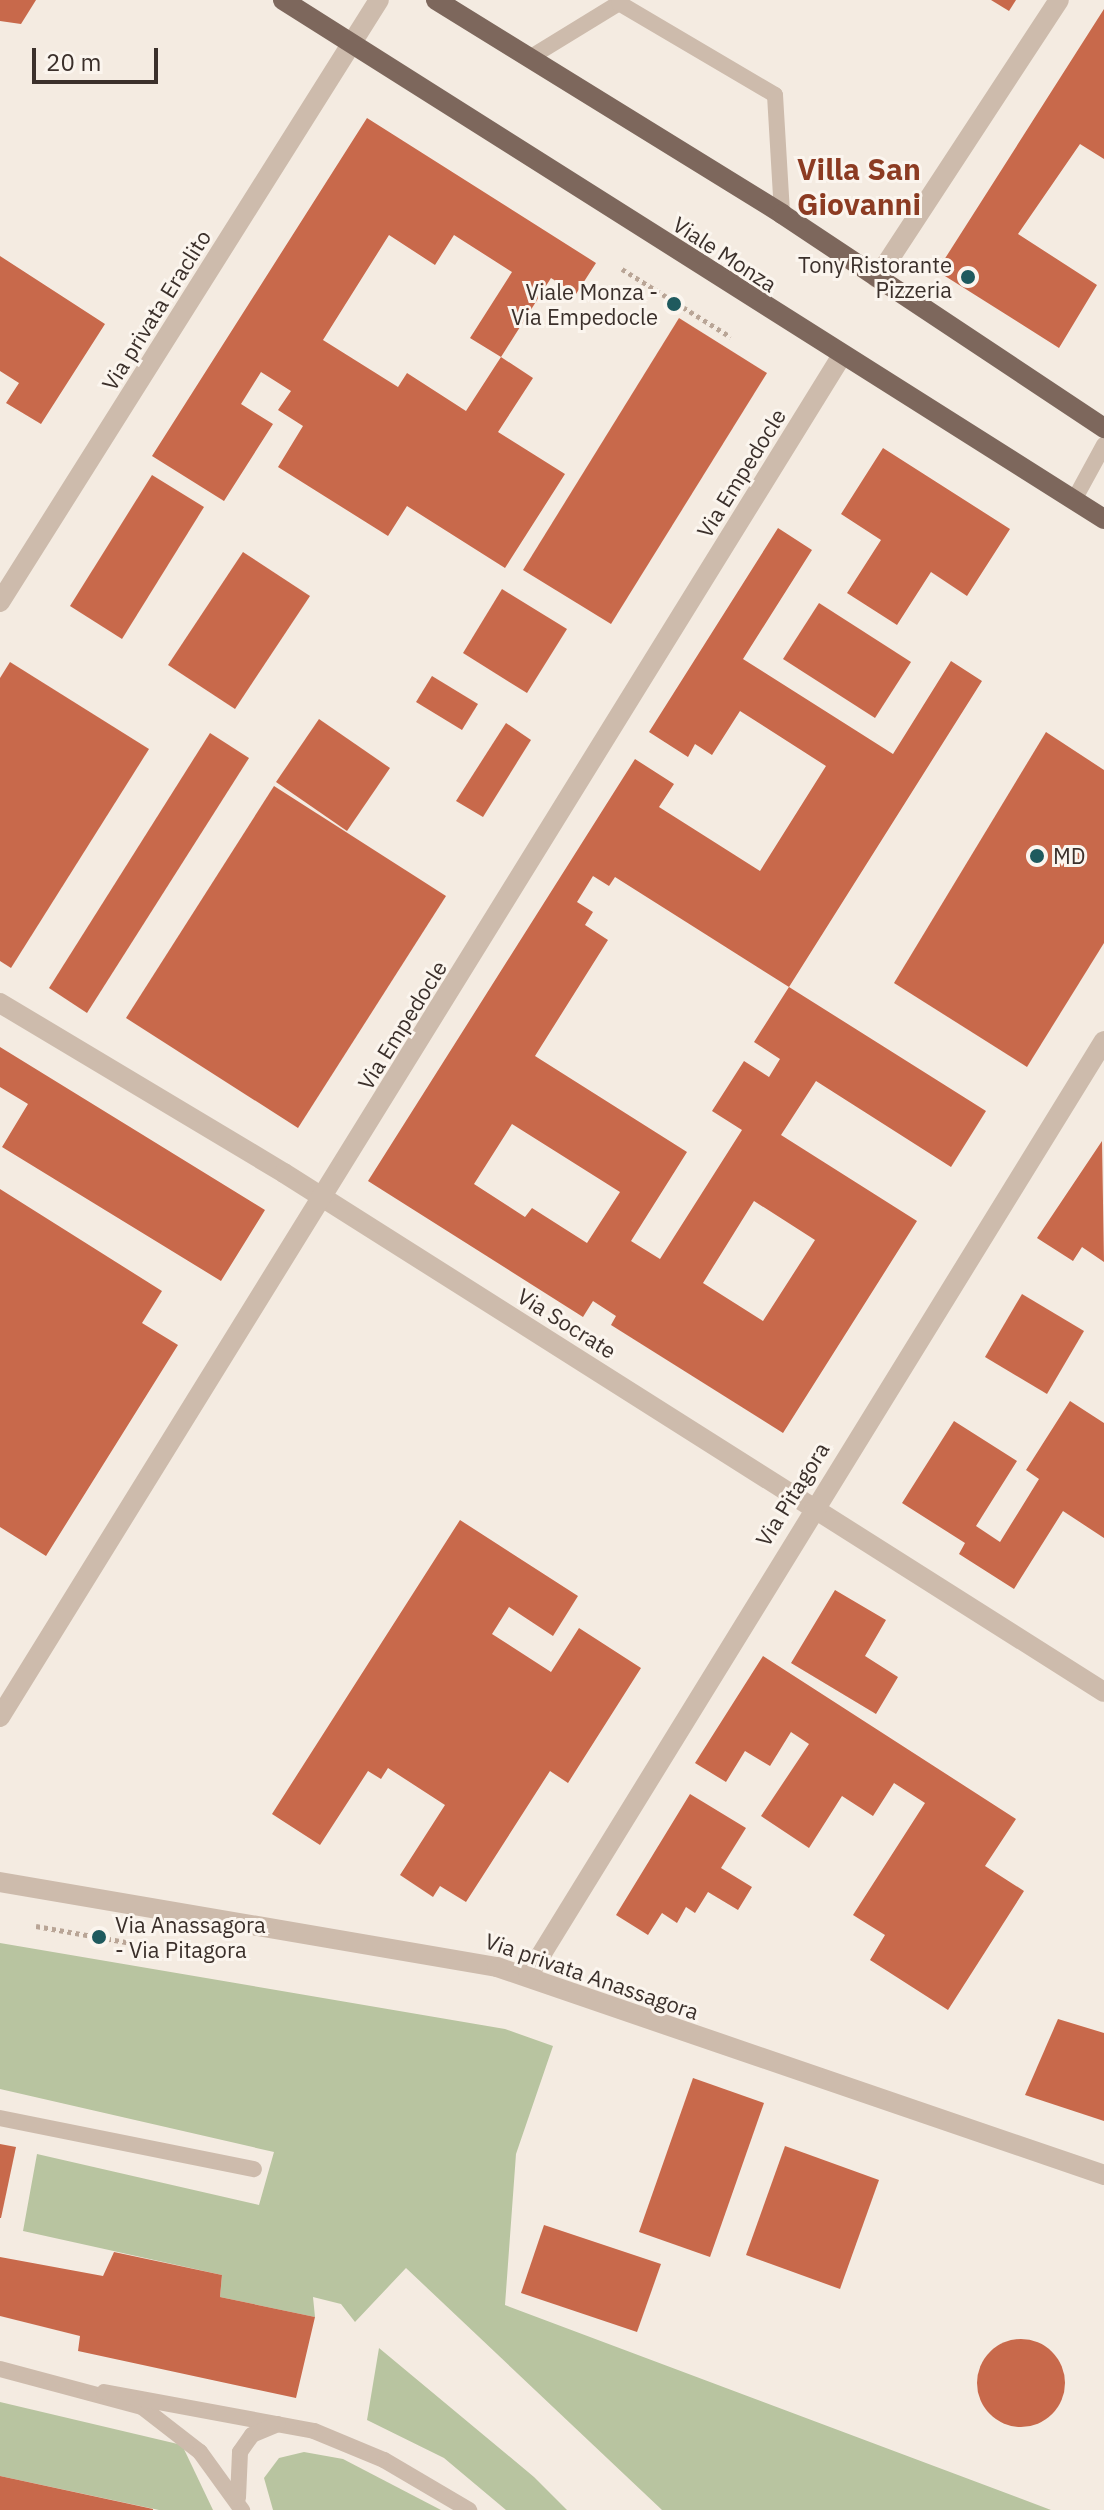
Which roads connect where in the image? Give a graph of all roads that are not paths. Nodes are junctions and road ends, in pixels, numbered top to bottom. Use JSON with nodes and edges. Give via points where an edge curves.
{"nodes":[{"id":1,"x":283,"y":0,"type":"edge"},
{"id":2,"x":379,"y":0,"type":"edge"},
{"id":3,"x":436,"y":0,"type":"edge"},
{"id":4,"x":1059,"y":0,"type":"edge"},
{"id":5,"x":353,"y":43,"type":"junction"},
{"id":6,"x":531,"y":57,"type":"junction"},
{"id":7,"x":782,"y":214,"type":"junction"},
{"id":8,"x":877,"y":278,"type":"junction"},
{"id":9,"x":841,"y":357,"type":"junction"},
{"id":10,"x":1104,"y":428,"type":"edge"},
{"id":11,"x":1104,"y":445,"type":"edge"},
{"id":12,"x":1074,"y":500,"type":"junction"},
{"id":13,"x":1104,"y":519,"type":"edge"},
{"id":14,"x":0,"y":602,"type":"edge"},
{"id":15,"x":0,"y":1003,"type":"edge"},
{"id":16,"x":1104,"y":1041,"type":"edge"},
{"id":17,"x":323,"y":1199,"type":"junction"},
{"id":18,"x":814,"y":1504,"type":"junction"},
{"id":19,"x":1104,"y":1692,"type":"edge"},
{"id":20,"x":0,"y":1717,"type":"edge"},
{"id":21,"x":0,"y":1882,"type":"edge"},
{"id":22,"x":528,"y":1976,"type":"junction"},
{"id":23,"x":0,"y":2118,"type":"edge"},
{"id":24,"x":254,"y":2169,"type":"dead end"},
{"id":25,"x":1104,"y":2175,"type":"edge"},
{"id":26,"x":0,"y":2369,"type":"edge"},
{"id":27,"x":104,"y":2392,"type":"junction"},
{"id":28,"x":281,"y":2424,"type":"junction"},
{"id":29,"x":242,"y":2508,"type":"edge"},
{"id":30,"x":469,"y":2510,"type":"edge"}],
"edges":[{"from":1,"to":5,"type":"main road","name":"Viale Monza"},
{"from":2,"to":5,"type":"street"},
{"from":3,"to":6,"type":"main road"},
{"from":4,"to":8,"type":"street"},
{"from":5,"to":9,"type":"main road","name":"Viale Monza"},
{"from":5,"to":14,"type":"street","name":"Via privata Eraclito"},
{"from":6,"to":7,"type":"main road"},
{"from":6,"to":7,"type":"lane","via":[[619,3],[775,95]]},
{"from":7,"to":8,"type":"main road"},
{"from":8,"to":10,"type":"main road"},
{"from":9,"to":12,"type":"main road","name":"Viale Monza"},
{"from":9,"to":17,"type":"street","name":"Via Empedocle"},
{"from":11,"to":12,"type":"lane"},
{"from":12,"to":13,"type":"main road","name":"Viale Monza"},
{"from":15,"to":17,"type":"street","name":"Via Socrate"},
{"from":16,"to":18,"type":"street","name":"Via Pitagora"},
{"from":17,"to":18,"type":"street","name":"Via Socrate"},
{"from":17,"to":20,"type":"street","name":"Via Empedocle"},
{"from":18,"to":19,"type":"street","name":"Via Socrate"},
{"from":18,"to":22,"type":"street","name":"Via Pitagora"},
{"from":21,"to":22,"type":"street","name":"Via privata Anassagora","via":[[458,1958]]},
{"from":22,"to":25,"type":"street","name":"Via privata Anassagora"},
{"from":23,"to":24,"type":"lane"},
{"from":26,"to":27,"type":"lane"},
{"from":27,"to":28,"type":"lane"},
{"from":27,"to":29,"type":"lane","via":[[142,2407],[184,2436]]},
{"from":28,"to":29,"type":"lane","via":[[265,2426],[240,2452],[235,2471]]},
{"from":28,"to":30,"type":"lane","via":[[349,2443]]}]}
